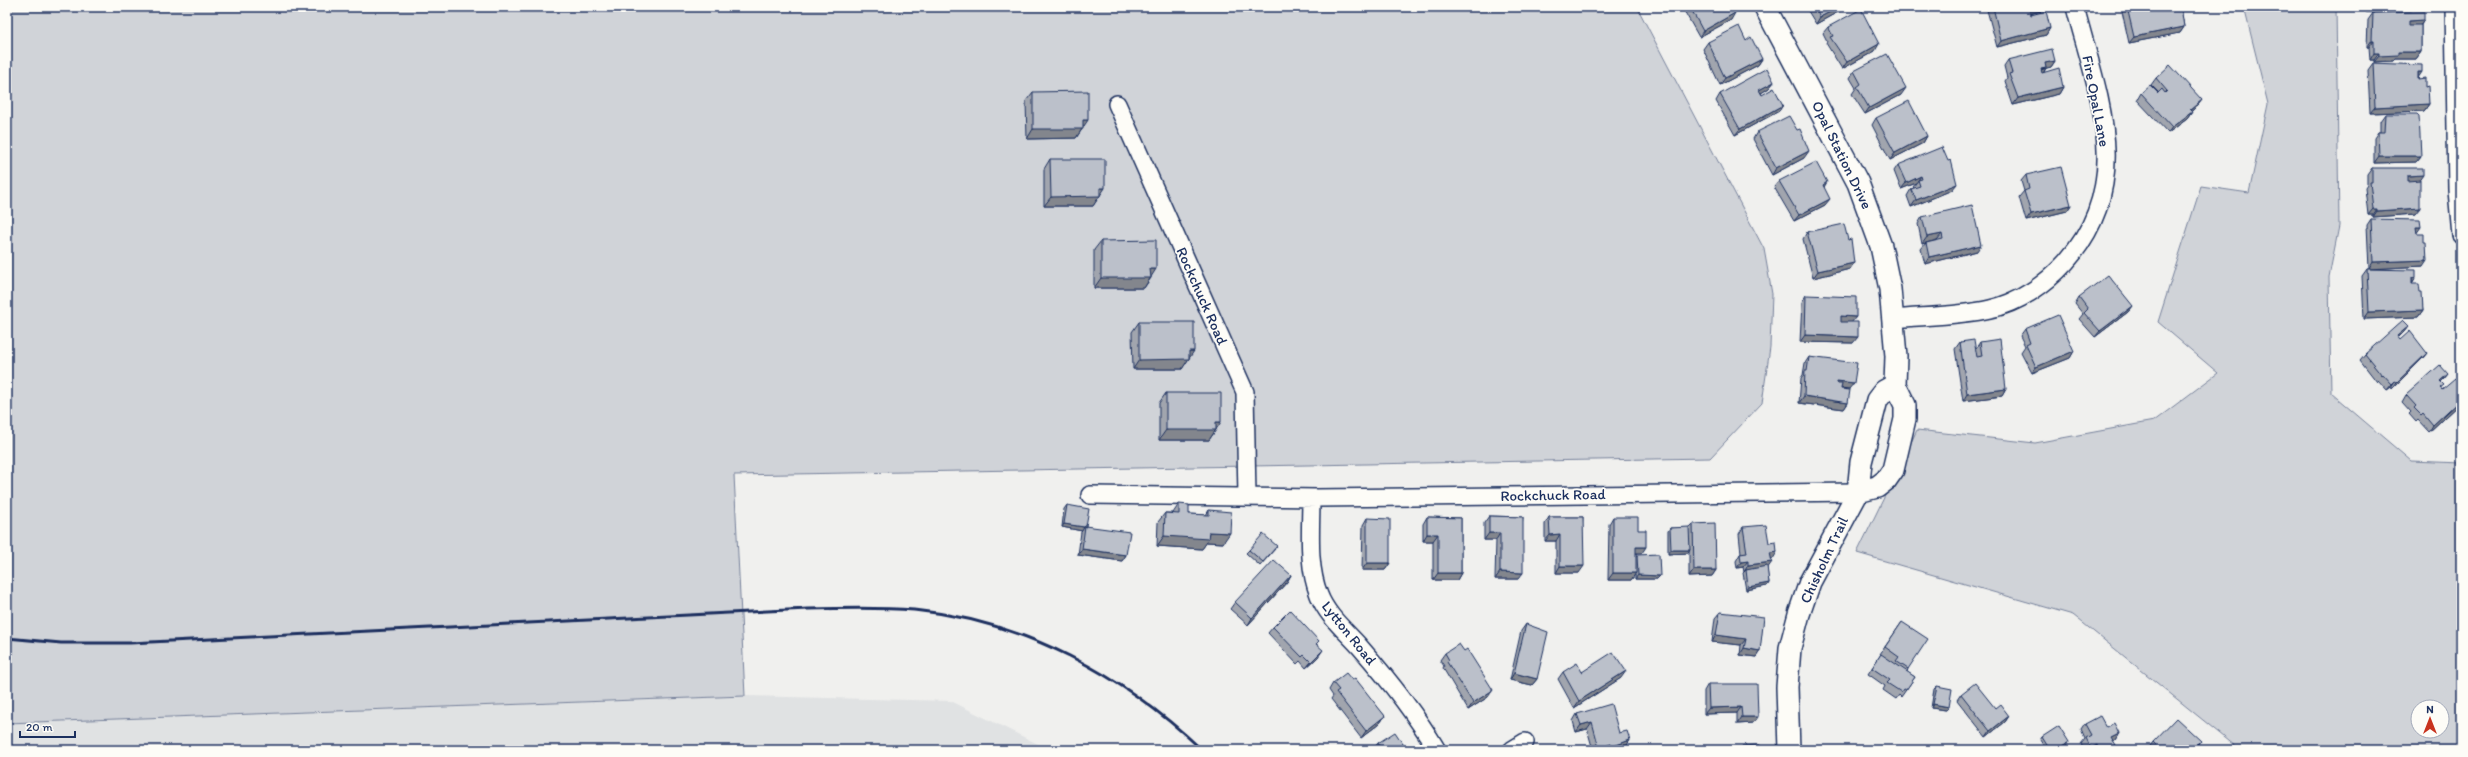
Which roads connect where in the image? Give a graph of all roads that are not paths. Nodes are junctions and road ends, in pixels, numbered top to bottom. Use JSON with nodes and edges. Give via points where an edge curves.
{"nodes":[{"id":1,"x":1765,"y":7,"type":"edge"},
{"id":2,"x":2075,"y":7,"type":"edge"},
{"id":3,"x":2454,"y":7,"type":"edge"},
{"id":4,"x":1117,"y":104,"type":"dead end"},
{"id":5,"x":2461,"y":235,"type":"edge"},
{"id":6,"x":1893,"y":319,"type":"junction"},
{"id":7,"x":1895,"y":385,"type":"junction"},
{"id":8,"x":1858,"y":492,"type":"junction"},
{"id":9,"x":1090,"y":495,"type":"dead end"},
{"id":10,"x":1247,"y":497,"type":"junction"},
{"id":11,"x":1311,"y":498,"type":"junction"},
{"id":12,"x":1437,"y":750,"type":"edge"},
{"id":13,"x":1789,"y":750,"type":"edge"}],
"edges":[{"from":1,"to":6,"type":"street","name":"Opal Station Drive","via":[[1858,183],[1871,213],[1882,246]]},
{"from":2,"to":6,"type":"street","name":"Fire Opal Lane","via":[[2100,108],[2105,134],[2107,171],[2103,196],[2080,246],[2060,269],[2017,300],[1976,311]]},
{"from":3,"to":5,"type":"street","via":[[2457,190]]},
{"from":4,"to":10,"type":"street","name":"Rockchuck Road","via":[[1245,392]]},
{"from":6,"to":7,"type":"street","name":"Opal Station Drive"},
{"from":7,"to":8,"type":"street","via":[[1884,391],[1877,400],[1860,462]]},
{"from":7,"to":8,"type":"street","name":"Opal Station Drive","via":[[1905,405],[1905,419],[1893,470],[1877,487]]},
{"from":8,"to":11,"type":"street","name":"Rockchuck Road"},
{"from":8,"to":13,"type":"street","name":"Chisholm Trail","via":[[1810,582],[1799,614],[1790,648],[1786,687]]},
{"from":9,"to":10,"type":"street","name":"Rockchuck Road"},
{"from":10,"to":11,"type":"street","name":"Rockchuck Road"},
{"from":11,"to":12,"type":"street","name":"Lytton Road","via":[[1311,557],[1313,577],[1319,596],[1330,615],[1394,687]]}]}
